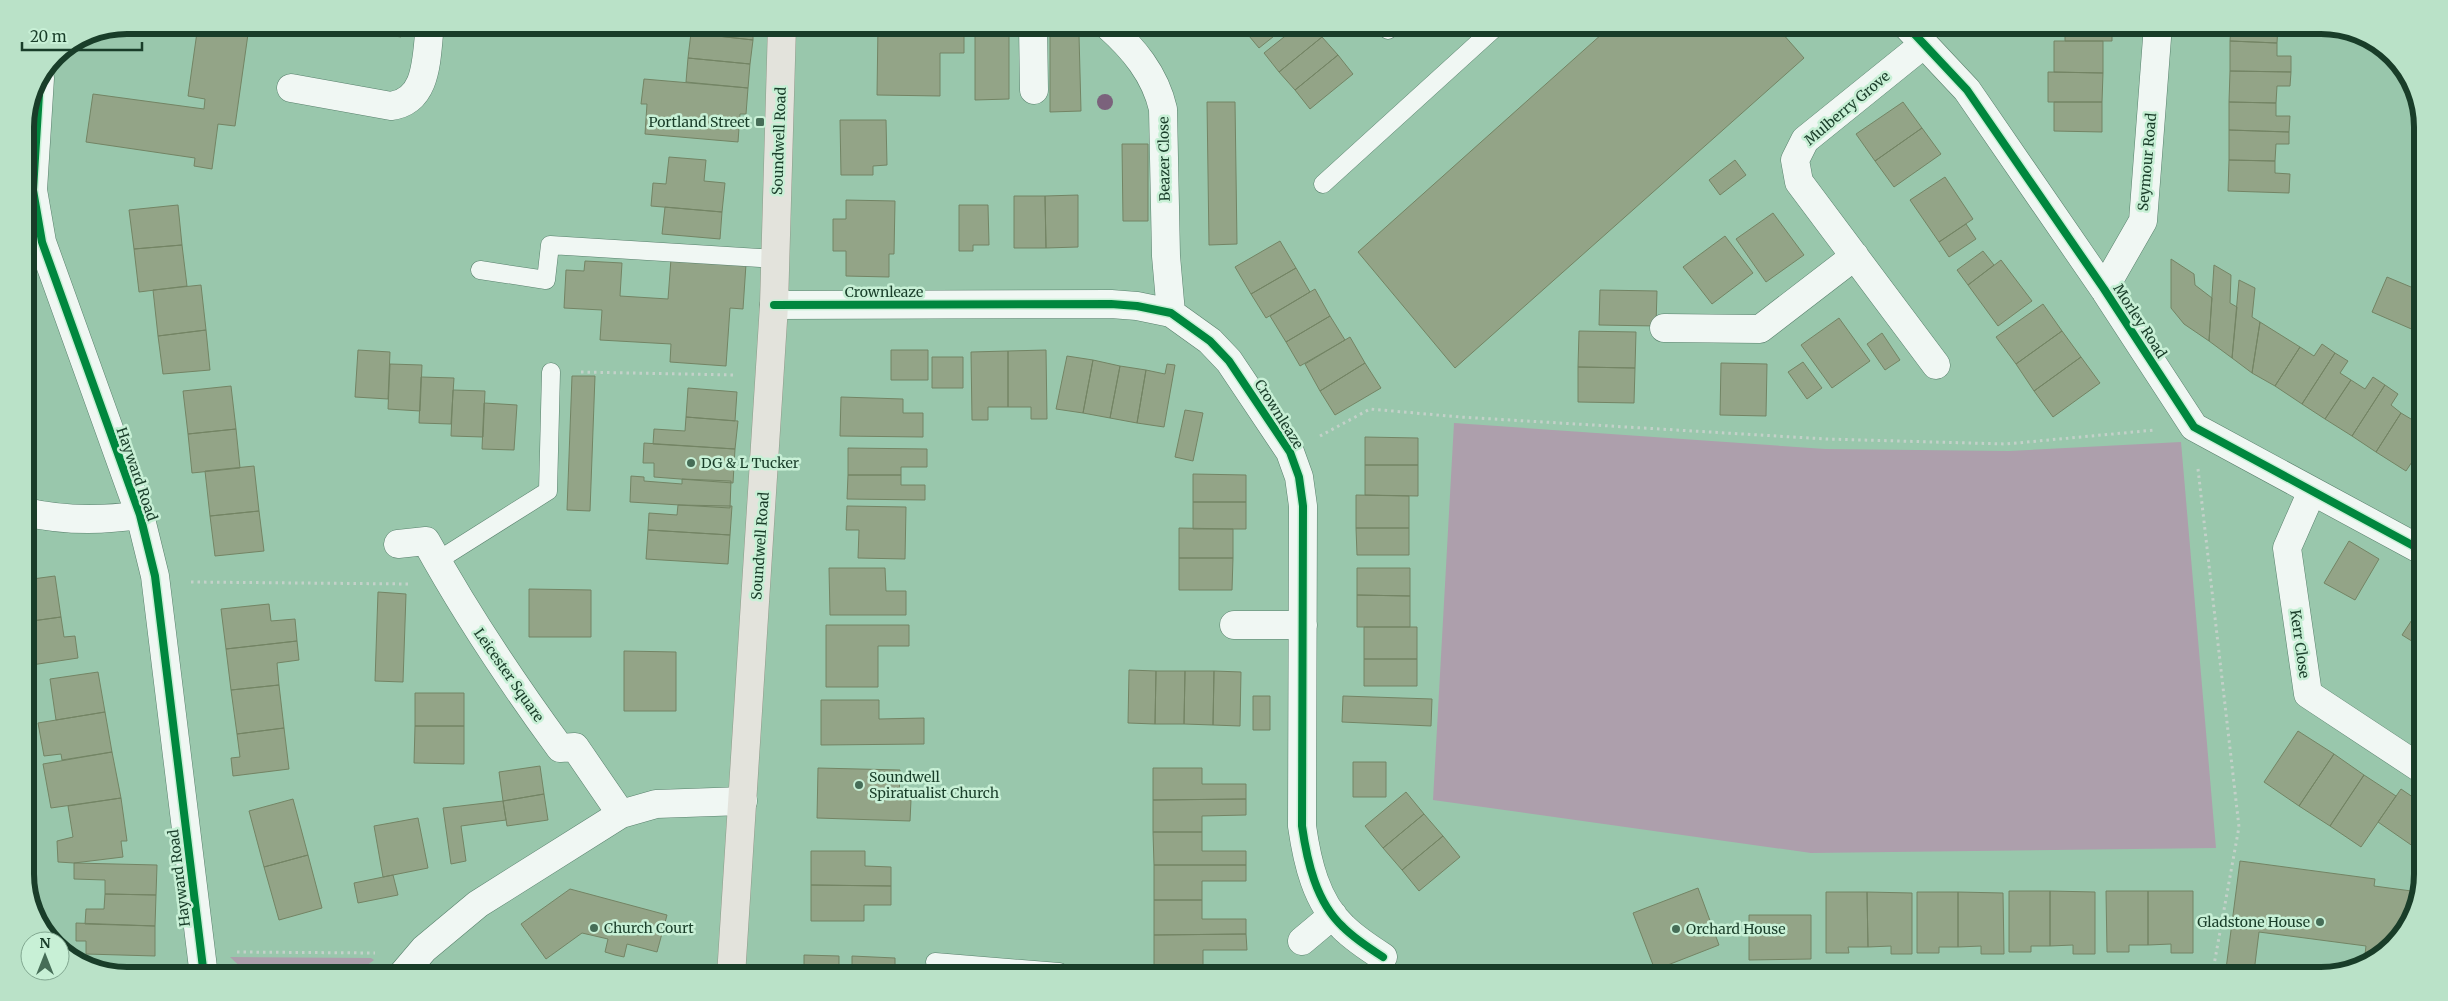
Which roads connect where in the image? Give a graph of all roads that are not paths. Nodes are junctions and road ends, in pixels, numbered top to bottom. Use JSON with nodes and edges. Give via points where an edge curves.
{"nodes":[{"id":1,"x":429,"y":34,"type":"edge"},
{"id":2,"x":782,"y":34,"type":"edge"},
{"id":3,"x":1033,"y":34,"type":"edge"},
{"id":4,"x":1116,"y":34,"type":"edge"},
{"id":5,"x":1488,"y":34,"type":"edge"},
{"id":6,"x":2157,"y":34,"type":"edge"},
{"id":7,"x":1915,"y":35,"type":"edge"},
{"id":8,"x":291,"y":88,"type":"dead end"},
{"id":9,"x":1034,"y":90,"type":"dead end"},
{"id":10,"x":39,"y":98,"type":"edge"},
{"id":11,"x":34,"y":174,"type":"edge"},
{"id":12,"x":1323,"y":184,"type":"dead end"},
{"id":13,"x":34,"y":196,"type":"edge"},
{"id":14,"x":1855,"y":256,"type":"junction"},
{"id":15,"x":776,"y":259,"type":"junction"},
{"id":16,"x":480,"y":270,"type":"dead end"},
{"id":17,"x":2104,"y":289,"type":"junction"},
{"id":18,"x":774,"y":305,"type":"junction"},
{"id":19,"x":1171,"y":313,"type":"junction"},
{"id":20,"x":1664,"y":328,"type":"dead end"},
{"id":21,"x":1936,"y":365,"type":"dead end"},
{"id":22,"x":551,"y":372,"type":"road end"},
{"id":23,"x":2312,"y":491,"type":"junction"},
{"id":24,"x":34,"y":513,"type":"edge"},
{"id":25,"x":140,"y":515,"type":"junction"},
{"id":26,"x":2414,"y":538,"type":"edge"},
{"id":27,"x":398,"y":544,"type":"dead end"},
{"id":28,"x":443,"y":573,"type":"junction"},
{"id":29,"x":1234,"y":624,"type":"dead end"},
{"id":30,"x":1303,"y":624,"type":"junction"},
{"id":31,"x":2414,"y":764,"type":"edge"},
{"id":32,"x":743,"y":801,"type":"junction"},
{"id":33,"x":621,"y":814,"type":"junction"},
{"id":34,"x":1333,"y":915,"type":"junction"},
{"id":35,"x":1302,"y":942,"type":"dead end"},
{"id":36,"x":1383,"y":957,"type":"dead end"},
{"id":37,"x":935,"y":962,"type":"dead end"},
{"id":38,"x":203,"y":967,"type":"edge"},
{"id":39,"x":408,"y":967,"type":"edge"},
{"id":40,"x":732,"y":967,"type":"edge"},
{"id":41,"x":997,"y":967,"type":"edge"}],
"edges":[{"from":1,"to":8,"type":"street","via":[[421,83],[414,96],[404,104],[391,106]]},
{"from":2,"to":15,"type":"main road","name":"Soundwell Road"},
{"from":3,"to":9,"type":"street"},
{"from":4,"to":19,"type":"street","name":"Beazer Close","via":[[1130,46],[1146,70],[1159,92],[1163,109],[1166,256]]},
{"from":5,"to":12,"type":"lane"},
{"from":6,"to":17,"type":"street","name":"Seymour Road","via":[[2143,221]]},
{"from":7,"to":14,"type":"street","name":"Mulberry Grove","via":[[1805,140],[1795,160],[1799,182]]},
{"from":7,"to":17,"type":"street","name":"Morley Road","via":[[1967,90]]},
{"from":10,"to":11,"type":"street","name":"Hayward Road"},
{"from":13,"to":25,"type":"street","name":"Hayward Road","via":[[42,242]]},
{"from":14,"to":20,"type":"street","via":[[1760,329]]},
{"from":14,"to":21,"type":"street","name":"Mulberry Grove"},
{"from":15,"to":16,"type":"lane","via":[[550,245],[546,280]]},
{"from":15,"to":18,"type":"main road","name":"Soundwell Road"},
{"from":17,"to":23,"type":"street","name":"Morley Road","via":[[2194,427]]},
{"from":18,"to":19,"type":"street","name":"Crownleaze","via":[[1111,304]]},
{"from":18,"to":32,"type":"main road","name":"Soundwell Road"},
{"from":19,"to":30,"type":"street","name":"Crownleaze","via":[[1210,341],[1229,361],[1290,452],[1299,477],[1303,506]]},
{"from":22,"to":28,"type":"lane","via":[[548,492]]},
{"from":23,"to":26,"type":"street","name":"Morley Road"},
{"from":23,"to":31,"type":"street","name":"Kerr Close","via":[[2287,548],[2308,694]]},
{"from":24,"to":25,"type":"street","via":[[74,520],[110,520]]},
{"from":25,"to":38,"type":"street","name":"Hayward Road","via":[[156,582]]},
{"from":27,"to":28,"type":"street","name":"Leicester Square","via":[[426,541]]},
{"from":28,"to":33,"type":"street","name":"Leicester Square","via":[[485,643],[560,748],[575,747]]},
{"from":29,"to":30,"type":"street"},
{"from":30,"to":34,"type":"street","name":"Crownleaze","via":[[1302,826],[1315,883]]},
{"from":32,"to":33,"type":"street","via":[[656,804]]},
{"from":32,"to":40,"type":"main road","name":"Soundwell Road"},
{"from":33,"to":39,"type":"street","via":[[478,904],[424,949]]},
{"from":34,"to":35,"type":"street"},
{"from":34,"to":36,"type":"street","name":"Crownleaze","via":[[1357,940]]},
{"from":37,"to":41,"type":"lane"}]}
